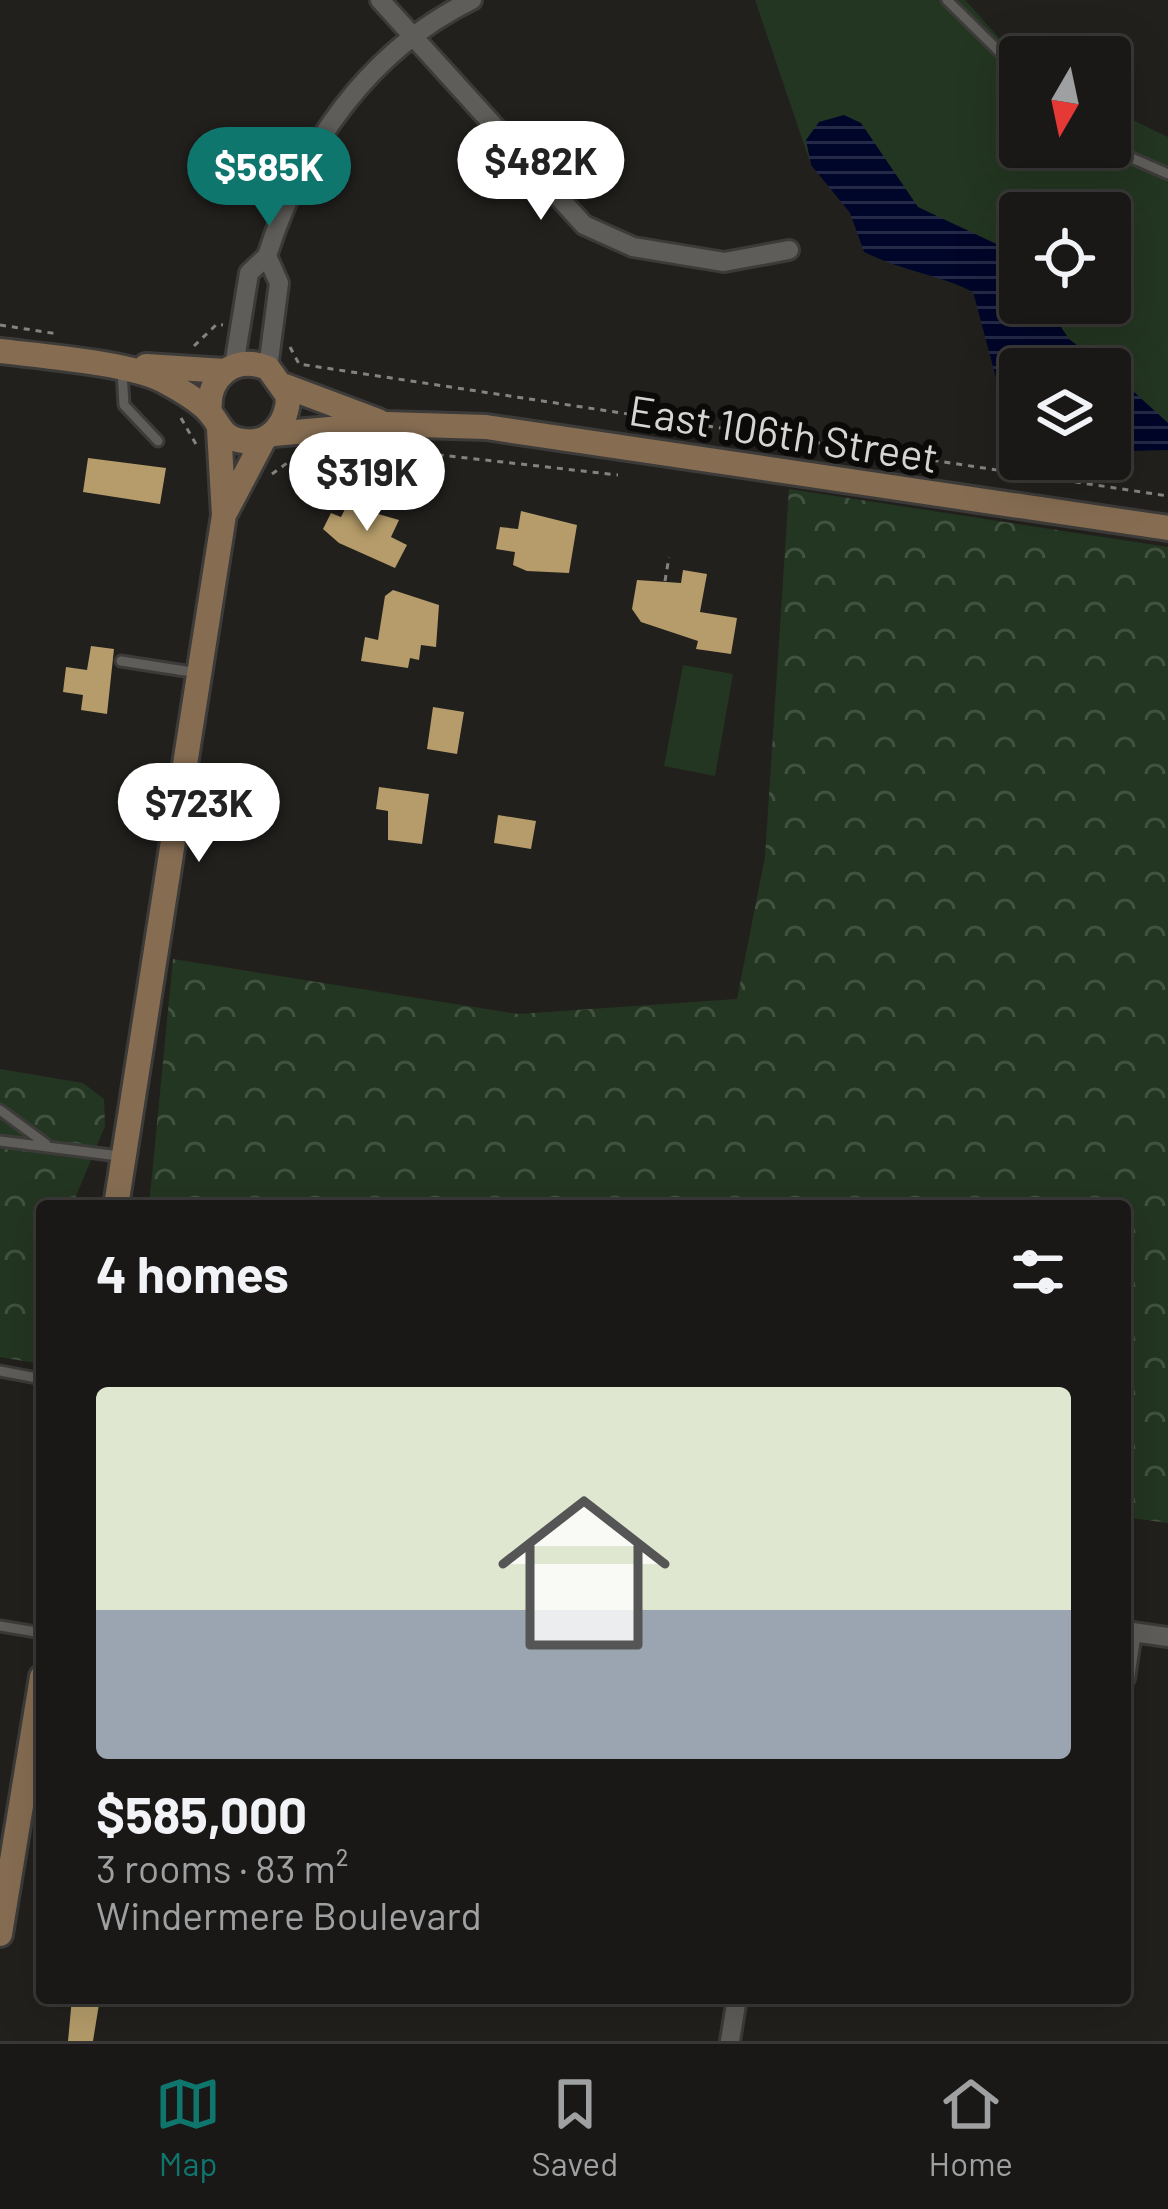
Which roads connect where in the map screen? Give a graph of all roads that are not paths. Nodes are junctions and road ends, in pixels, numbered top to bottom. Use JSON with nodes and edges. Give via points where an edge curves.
{"nodes":[{"id":1,"x":380,"y":0,"type":"edge"},
{"id":2,"x":472,"y":0,"type":"edge"},
{"id":3,"x":947,"y":0,"type":"edge"},
{"id":4,"x":409,"y":38,"type":"junction"},
{"id":5,"x":999,"y":51,"type":"edge"},
{"id":6,"x":1131,"y":158,"type":"edge"},
{"id":7,"x":1168,"y":174,"type":"edge"},
{"id":8,"x":789,"y":250,"type":"dead end"},
{"id":9,"x":268,"y":256,"type":"junction"},
{"id":10,"x":0,"y":350,"type":"edge"},
{"id":11,"x":71,"y":361,"type":"junction"},
{"id":12,"x":230,"y":369,"type":"junction"},
{"id":13,"x":122,"y":371,"type":"junction"},
{"id":14,"x":277,"y":377,"type":"junction"},
{"id":15,"x":215,"y":421,"type":"junction"},
{"id":16,"x":268,"y":436,"type":"junction"},
{"id":17,"x":382,"y":436,"type":"junction"},
{"id":18,"x":158,"y":441,"type":"dead end"},
{"id":19,"x":224,"y":515,"type":"junction"},
{"id":20,"x":1168,"y":528,"type":"edge"},
{"id":21,"x":121,"y":661,"type":"dead end"},
{"id":22,"x":199,"y":673,"type":"junction"},
{"id":23,"x":0,"y":1110,"type":"edge"},
{"id":24,"x":0,"y":1141,"type":"edge"},
{"id":25,"x":50,"y":1147,"type":"junction"},
{"id":26,"x":123,"y":1157,"type":"junction"},
{"id":27,"x":117,"y":1200,"type":"edge"},
{"id":28,"x":0,"y":1371,"type":"edge"},
{"id":29,"x":36,"y":1378,"type":"edge"},
{"id":30,"x":0,"y":1626,"type":"edge"},
{"id":31,"x":1131,"y":1631,"type":"edge"},
{"id":32,"x":36,"y":1632,"type":"edge"},
{"id":33,"x":1168,"y":1637,"type":"edge"},
{"id":34,"x":36,"y":1714,"type":"edge"},
{"id":35,"x":0,"y":1934,"type":"edge"},
{"id":36,"x":736,"y":2004,"type":"edge"},
{"id":37,"x":730,"y":2041,"type":"edge"}],
"edges":[{"from":1,"to":4,"type":"street"},
{"from":2,"to":4,"type":"street"},
{"from":3,"to":5,"type":"lane"},
{"from":4,"to":8,"type":"street","via":[[566,210],[606,238],[724,262]]},
{"from":4,"to":9,"type":"street","via":[[328,127],[296,179]]},
{"from":6,"to":7,"type":"lane"},
{"from":9,"to":12,"type":"street","via":[[249,273]]},
{"from":9,"to":14,"type":"street","via":[[278,284]]},
{"from":10,"to":11,"type":"street"},
{"from":11,"to":12,"type":"street"},
{"from":11,"to":13,"type":"street"},
{"from":12,"to":14,"type":"street","via":[[250,363]]},
{"from":12,"to":15,"type":"street","via":[[212,387]]},
{"from":13,"to":15,"type":"street","via":[[161,379]]},
{"from":13,"to":18,"type":"lane","via":[[124,405]]},
{"from":14,"to":16,"type":"street","via":[[286,417]]},
{"from":14,"to":17,"type":"street","name":"East 106th Street"},
{"from":15,"to":16,"type":"street","via":[[236,440]]},
{"from":15,"to":19,"type":"street"},
{"from":16,"to":17,"type":"street","name":"East 106th Street"},
{"from":16,"to":19,"type":"street"},
{"from":17,"to":20,"type":"street","name":"East 106th Street","via":[[486,427]]},
{"from":19,"to":22,"type":"street"},
{"from":21,"to":22,"type":"lane"},
{"from":22,"to":26,"type":"street"},
{"from":23,"to":25,"type":"lane"},
{"from":24,"to":25,"type":"lane"},
{"from":25,"to":26,"type":"lane"},
{"from":26,"to":27,"type":"street"},
{"from":28,"to":29,"type":"lane"},
{"from":30,"to":32,"type":"lane"},
{"from":31,"to":33,"type":"street"},
{"from":34,"to":35,"type":"street"},
{"from":36,"to":37,"type":"street"}]}
